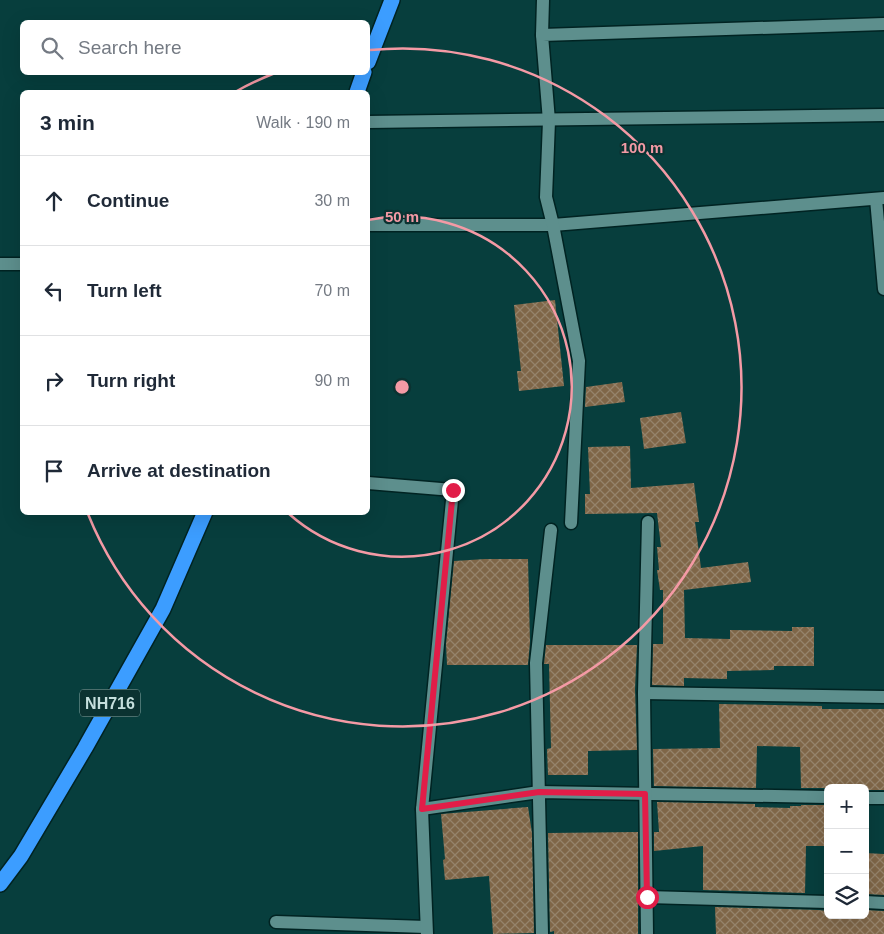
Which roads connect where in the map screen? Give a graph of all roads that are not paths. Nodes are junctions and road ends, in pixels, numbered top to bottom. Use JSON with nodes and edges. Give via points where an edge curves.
{"nodes":[{"id":1,"x":392,"y":0,"type":"edge"},
{"id":2,"x":543,"y":0,"type":"edge"},
{"id":3,"x":884,"y":24,"type":"edge"},
{"id":4,"x":542,"y":35,"type":"junction"},
{"id":5,"x":370,"y":57,"type":"edge"},
{"id":6,"x":363,"y":75,"type":"edge"},
{"id":7,"x":357,"y":90,"type":"edge"},
{"id":8,"x":884,"y":115,"type":"edge"},
{"id":9,"x":549,"y":120,"type":"junction"},
{"id":10,"x":370,"y":122,"type":"edge"},
{"id":11,"x":880,"y":198,"type":"edge"},
{"id":12,"x":370,"y":225,"type":"edge"},
{"id":13,"x":553,"y":225,"type":"junction"},
{"id":14,"x":0,"y":264,"type":"edge"},
{"id":15,"x":20,"y":264,"type":"edge"},
{"id":16,"x":884,"y":289,"type":"edge"},
{"id":17,"x":370,"y":483,"type":"edge"},
{"id":18,"x":204,"y":515,"type":"edge"},
{"id":19,"x":648,"y":522,"type":"dead end"},
{"id":20,"x":571,"y":524,"type":"dead end"},
{"id":21,"x":551,"y":530,"type":"dead end"},
{"id":22,"x":644,"y":693,"type":"junction"},
{"id":23,"x":884,"y":697,"type":"edge"},
{"id":24,"x":539,"y":792,"type":"junction"},
{"id":25,"x":645,"y":794,"type":"junction"},
{"id":26,"x":824,"y":797,"type":"edge"},
{"id":27,"x":869,"y":798,"type":"edge"},
{"id":28,"x":884,"y":798,"type":"edge"},
{"id":29,"x":422,"y":809,"type":"junction"},
{"id":30,"x":0,"y":884,"type":"edge"},
{"id":31,"x":647,"y":897,"type":"junction"},
{"id":32,"x":824,"y":902,"type":"edge"},
{"id":33,"x":869,"y":902,"type":"edge"},
{"id":34,"x":884,"y":903,"type":"edge"},
{"id":35,"x":276,"y":922,"type":"dead end"},
{"id":36,"x":427,"y":931,"type":"edge"},
{"id":37,"x":542,"y":934,"type":"edge"},
{"id":38,"x":647,"y":934,"type":"edge"}],
"edges":[{"from":1,"to":5,"type":"highway"},
{"from":2,"to":4,"type":"street"},
{"from":3,"to":4,"type":"street"},
{"from":4,"to":9,"type":"street"},
{"from":6,"to":7,"type":"highway"},
{"from":8,"to":9,"type":"street"},
{"from":9,"to":10,"type":"street"},
{"from":9,"to":13,"type":"street","via":[[546,198]]},
{"from":11,"to":13,"type":"street"},
{"from":11,"to":16,"type":"street"},
{"from":12,"to":13,"type":"street"},
{"from":13,"to":20,"type":"street","via":[[578,361]]},
{"from":14,"to":15,"type":"street"},
{"from":17,"to":29,"type":"street","via":[[453,490]]},
{"from":18,"to":30,"type":"highway","number":"NH716","via":[[163,609],[21,856]]},
{"from":19,"to":22,"type":"street"},
{"from":21,"to":24,"type":"street","via":[[536,663]]},
{"from":22,"to":23,"type":"street"},
{"from":22,"to":25,"type":"street"},
{"from":24,"to":25,"type":"street"},
{"from":24,"to":29,"type":"street"},
{"from":24,"to":37,"type":"street"},
{"from":25,"to":26,"type":"street"},
{"from":25,"to":31,"type":"street"},
{"from":27,"to":28,"type":"street"},
{"from":29,"to":36,"type":"street"},
{"from":31,"to":32,"type":"street"},
{"from":31,"to":38,"type":"street"},
{"from":33,"to":34,"type":"street"},
{"from":35,"to":36,"type":"street"}]}
